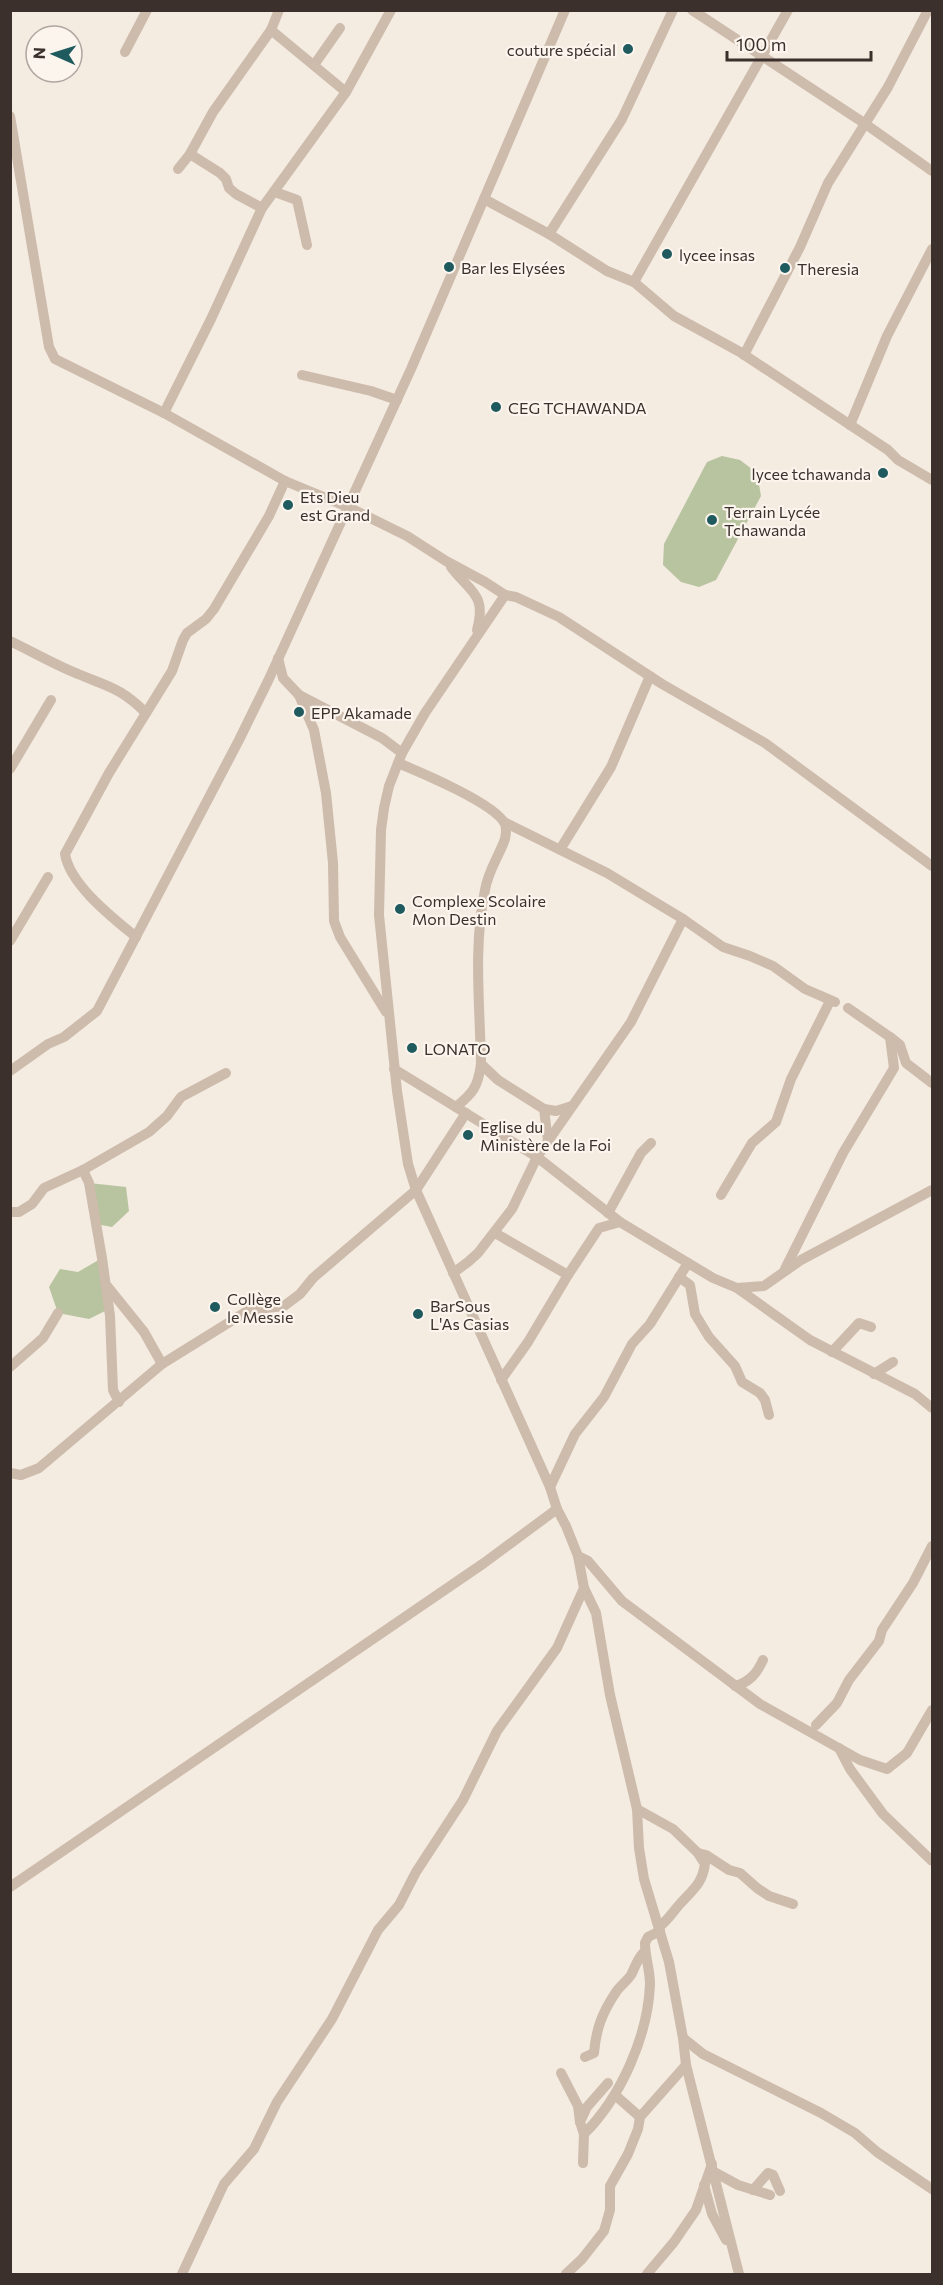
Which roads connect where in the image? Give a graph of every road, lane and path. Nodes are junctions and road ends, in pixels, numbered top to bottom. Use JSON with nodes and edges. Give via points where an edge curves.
{"nodes":[{"id":1,"x":147,"y":10,"type":"edge"},
{"id":2,"x":279,"y":10,"type":"edge"},
{"id":3,"x":391,"y":10,"type":"edge"},
{"id":4,"x":565,"y":10,"type":"edge"},
{"id":5,"x":673,"y":10,"type":"edge"},
{"id":6,"x":692,"y":10,"type":"edge"},
{"id":7,"x":788,"y":10,"type":"edge"},
{"id":8,"x":928,"y":10,"type":"edge"},
{"id":9,"x":340,"y":28,"type":"dead end"},
{"id":10,"x":271,"y":30,"type":"junction"},
{"id":11,"x":125,"y":52,"type":"dead end"},
{"id":12,"x":761,"y":57,"type":"junction"},
{"id":13,"x":314,"y":65,"type":"junction"},
{"id":14,"x":346,"y":92,"type":"junction"},
{"id":15,"x":10,"y":116,"type":"edge"},
{"id":16,"x":864,"y":123,"type":"junction"},
{"id":17,"x":190,"y":154,"type":"junction"},
{"id":18,"x":178,"y":169,"type":"dead end"},
{"id":19,"x":933,"y":171,"type":"edge"},
{"id":20,"x":275,"y":192,"type":"junction"},
{"id":21,"x":484,"y":199,"type":"junction"},
{"id":22,"x":262,"y":207,"type":"junction"},
{"id":23,"x":549,"y":234,"type":"junction"},
{"id":24,"x":307,"y":245,"type":"dead end"},
{"id":25,"x":933,"y":249,"type":"edge"},
{"id":26,"x":634,"y":282,"type":"junction"},
{"id":27,"x":744,"y":355,"type":"junction"},
{"id":28,"x":302,"y":375,"type":"dead end"},
{"id":29,"x":397,"y":400,"type":"junction"},
{"id":30,"x":164,"y":413,"type":"junction"},
{"id":31,"x":850,"y":425,"type":"junction"},
{"id":32,"x":933,"y":480,"type":"edge"},
{"id":33,"x":285,"y":481,"type":"junction"},
{"id":34,"x":348,"y":507,"type":"junction"},
{"id":35,"x":446,"y":561,"type":"junction"},
{"id":36,"x":505,"y":595,"type":"junction"},
{"id":37,"x":10,"y":640,"type":"edge"},
{"id":38,"x":473,"y":642,"type":"junction"},
{"id":39,"x":278,"y":658,"type":"junction"},
{"id":40,"x":650,"y":676,"type":"junction"},
{"id":41,"x":299,"y":695,"type":"junction"},
{"id":42,"x":51,"y":700,"type":"dead end"},
{"id":43,"x":147,"y":713,"type":"junction"},
{"id":44,"x":400,"y":758,"type":"junction"},
{"id":45,"x":10,"y":769,"type":"edge"},
{"id":46,"x":504,"y":822,"type":"junction"},
{"id":47,"x":561,"y":848,"type":"junction"},
{"id":48,"x":933,"y":866,"type":"edge"},
{"id":49,"x":48,"y":877,"type":"dead end"},
{"id":50,"x":683,"y":920,"type":"junction"},
{"id":51,"x":136,"y":937,"type":"junction"},
{"id":52,"x":10,"y":941,"type":"edge"},
{"id":53,"x":848,"y":1008,"type":"dead end"},
{"id":54,"x":388,"y":1015,"type":"junction"},
{"id":55,"x":890,"y":1037,"type":"junction"},
{"id":56,"x":481,"y":1064,"type":"junction"},
{"id":57,"x":394,"y":1069,"type":"junction"},
{"id":58,"x":10,"y":1071,"type":"edge"},
{"id":59,"x":226,"y":1073,"type":"dead end"},
{"id":60,"x":933,"y":1083,"type":"edge"},
{"id":61,"x":420,"y":1085,"type":"junction"},
{"id":62,"x":396,"y":1091,"type":"junction"},
{"id":63,"x":572,"y":1106,"type":"junction"},
{"id":64,"x":544,"y":1109,"type":"junction"},
{"id":65,"x":461,"y":1110,"type":"junction"},
{"id":66,"x":549,"y":1141,"type":"junction"},
{"id":67,"x":651,"y":1143,"type":"dead end"},
{"id":68,"x":537,"y":1157,"type":"junction"},
{"id":69,"x":83,"y":1170,"type":"junction"},
{"id":70,"x":416,"y":1190,"type":"junction"},
{"id":71,"x":933,"y":1190,"type":"edge"},
{"id":72,"x":722,"y":1195,"type":"dead end"},
{"id":73,"x":604,"y":1210,"type":"junction"},
{"id":74,"x":10,"y":1212,"type":"edge"},
{"id":75,"x":620,"y":1222,"type":"junction"},
{"id":76,"x":599,"y":1228,"type":"junction"},
{"id":77,"x":495,"y":1233,"type":"junction"},
{"id":78,"x":688,"y":1263,"type":"junction"},
{"id":79,"x":785,"y":1269,"type":"junction"},
{"id":80,"x":453,"y":1273,"type":"junction"},
{"id":81,"x":568,"y":1275,"type":"junction"},
{"id":82,"x":679,"y":1277,"type":"junction"},
{"id":83,"x":106,"y":1286,"type":"junction"},
{"id":84,"x":737,"y":1288,"type":"junction"},
{"id":85,"x":58,"y":1313,"type":"dead end"},
{"id":86,"x":871,"y":1327,"type":"dead end"},
{"id":87,"x":832,"y":1352,"type":"junction"},
{"id":88,"x":893,"y":1362,"type":"dead end"},
{"id":89,"x":162,"y":1364,"type":"junction"},
{"id":90,"x":10,"y":1367,"type":"edge"},
{"id":91,"x":874,"y":1374,"type":"junction"},
{"id":92,"x":501,"y":1380,"type":"junction"},
{"id":93,"x":119,"y":1402,"type":"junction"},
{"id":94,"x":933,"y":1408,"type":"edge"},
{"id":95,"x":769,"y":1415,"type":"dead end"},
{"id":96,"x":10,"y":1473,"type":"edge"},
{"id":97,"x":550,"y":1487,"type":"junction"},
{"id":98,"x":557,"y":1509,"type":"junction"},
{"id":99,"x":933,"y":1546,"type":"edge"},
{"id":100,"x":578,"y":1556,"type":"junction"},
{"id":101,"x":584,"y":1588,"type":"junction"},
{"id":102,"x":763,"y":1660,"type":"dead end"},
{"id":103,"x":735,"y":1686,"type":"junction"},
{"id":104,"x":933,"y":1710,"type":"edge"},
{"id":105,"x":816,"y":1725,"type":"dead end"},
{"id":106,"x":839,"y":1748,"type":"junction"},
{"id":107,"x":637,"y":1809,"type":"junction"},
{"id":108,"x":698,"y":1853,"type":"junction"},
{"id":109,"x":933,"y":1861,"type":"edge"},
{"id":110,"x":10,"y":1887,"type":"edge"},
{"id":111,"x":793,"y":1904,"type":"dead end"},
{"id":112,"x":659,"y":1929,"type":"junction"},
{"id":113,"x":645,"y":1951,"type":"junction"},
{"id":114,"x":683,"y":2038,"type":"junction"},
{"id":115,"x":585,"y":2057,"type":"dead end"},
{"id":116,"x":686,"y":2065,"type":"junction"},
{"id":117,"x":561,"y":2073,"type":"dead end"},
{"id":118,"x":608,"y":2083,"type":"dead end"},
{"id":119,"x":615,"y":2095,"type":"junction"},
{"id":120,"x":640,"y":2117,"type":"junction"},
{"id":121,"x":580,"y":2122,"type":"junction"},
{"id":122,"x":584,"y":2134,"type":"junction"},
{"id":123,"x":583,"y":2163,"type":"dead end"},
{"id":124,"x":713,"y":2168,"type":"junction"},
{"id":125,"x":704,"y":2185,"type":"junction"},
{"id":126,"x":933,"y":2189,"type":"edge"},
{"id":127,"x":753,"y":2190,"type":"junction"},
{"id":128,"x":734,"y":2254,"type":"junction"},
{"id":129,"x":182,"y":2274,"type":"edge"},
{"id":130,"x":566,"y":2274,"type":"edge"},
{"id":131,"x":647,"y":2274,"type":"edge"},
{"id":132,"x":739,"y":2274,"type":"edge"}],
"edges":[{"from":1,"to":11,"type":"street"},
{"from":2,"to":10,"type":"street"},
{"from":3,"to":14,"type":"street"},
{"from":4,"to":21,"type":"street"},
{"from":5,"to":23,"type":"street","via":[[622,119]]},
{"from":6,"to":12,"type":"street"},
{"from":7,"to":12,"type":"street"},
{"from":8,"to":16,"type":"street","via":[[888,87]]},
{"from":9,"to":13,"type":"street"},
{"from":10,"to":13,"type":"street"},
{"from":10,"to":17,"type":"street","via":[[213,112]]},
{"from":12,"to":16,"type":"street"},
{"from":12,"to":26,"type":"street"},
{"from":13,"to":14,"type":"street"},
{"from":14,"to":20,"type":"street"},
{"from":15,"to":30,"type":"street","via":[[51,353],[55,359]]},
{"from":16,"to":19,"type":"street"},
{"from":16,"to":27,"type":"street","via":[[828,183]]},
{"from":17,"to":18,"type":"street"},
{"from":17,"to":22,"type":"street","via":[[220,173],[236,194]]},
{"from":20,"to":22,"type":"street"},
{"from":20,"to":24,"type":"street","via":[[297,200]]},
{"from":21,"to":23,"type":"street"},
{"from":21,"to":29,"type":"street"},
{"from":22,"to":30,"type":"street"},
{"from":23,"to":26,"type":"street","via":[[607,271]]},
{"from":25,"to":31,"type":"street","via":[[887,336]]},
{"from":26,"to":27,"type":"street","via":[[674,316]]},
{"from":27,"to":31,"type":"street"},
{"from":28,"to":29,"type":"street"},
{"from":29,"to":34,"type":"street"},
{"from":30,"to":33,"type":"street"},
{"from":31,"to":32,"type":"street"},
{"from":33,"to":34,"type":"street"},
{"from":33,"to":43,"type":"street","via":[[214,609],[187,633],[177,661]]},
{"from":34,"to":35,"type":"street","via":[[407,536]]},
{"from":34,"to":39,"type":"street"},
{"from":35,"to":36,"type":"street"},
{"from":35,"to":38,"type":"street","via":[[471,586],[479,601],[480,617]]},
{"from":36,"to":38,"type":"street"},
{"from":36,"to":40,"type":"street","via":[[559,618]]},
{"from":37,"to":43,"type":"street","via":[[104,683]]},
{"from":38,"to":44,"type":"street"},
{"from":39,"to":41,"type":"street","via":[[283,678]]},
{"from":39,"to":51,"type":"street"},
{"from":40,"to":47,"type":"street","via":[[610,767]]},
{"from":40,"to":48,"type":"street","via":[[765,743]]},
{"from":41,"to":44,"type":"street","via":[[382,738]]},
{"from":41,"to":54,"type":"street","via":[[314,730],[326,792],[334,921]]},
{"from":42,"to":45,"type":"street"},
{"from":43,"to":51,"type":"street","via":[[65,854],[69,869],[101,909]]},
{"from":44,"to":46,"type":"street","via":[[480,803]]},
{"from":44,"to":54,"type":"street","via":[[389,786],[381,831],[379,915]]},
{"from":46,"to":47,"type":"street"},
{"from":46,"to":56,"type":"street","via":[[506,839],[485,888],[478,946]]},
{"from":47,"to":50,"type":"street"},
{"from":49,"to":52,"type":"street"},
{"from":50,"to":63,"type":"street","via":[[631,1022]]},
{"from":50,"to":72,"type":"street","via":[[723,947],[773,966],[805,989],[833,1002],[792,1079],[776,1122],[752,1143]]},
{"from":51,"to":58,"type":"street","via":[[97,1011]]},
{"from":53,"to":55,"type":"street"},
{"from":54,"to":57,"type":"street"},
{"from":55,"to":60,"type":"street","via":[[900,1045],[906,1063]]},
{"from":55,"to":79,"type":"street","via":[[894,1068],[843,1154]]},
{"from":56,"to":64,"type":"street","via":[[498,1080]]},
{"from":56,"to":65,"type":"street","via":[[479,1081]]},
{"from":57,"to":61,"type":"street"},
{"from":57,"to":62,"type":"street"},
{"from":59,"to":69,"type":"street","via":[[181,1098],[149,1132]]},
{"from":61,"to":62,"type":"street"},
{"from":61,"to":65,"type":"street"},
{"from":62,"to":70,"type":"street"},
{"from":63,"to":64,"type":"street","via":[[556,1112]]},
{"from":63,"to":66,"type":"street"},
{"from":64,"to":66,"type":"street"},
{"from":65,"to":68,"type":"street"},
{"from":65,"to":70,"type":"street"},
{"from":66,"to":68,"type":"street"},
{"from":67,"to":73,"type":"street"},
{"from":68,"to":73,"type":"street"},
{"from":68,"to":77,"type":"street","via":[[512,1209]]},
{"from":69,"to":74,"type":"street","via":[[44,1188],[32,1204],[19,1212]]},
{"from":69,"to":83,"type":"street","via":[[89,1183]]},
{"from":70,"to":80,"type":"street"},
{"from":70,"to":89,"type":"street","via":[[284,1306],[249,1310]]},
{"from":71,"to":79,"type":"street"},
{"from":73,"to":75,"type":"street"},
{"from":73,"to":76,"type":"street"},
{"from":75,"to":76,"type":"street"},
{"from":75,"to":78,"type":"street"},
{"from":76,"to":81,"type":"street"},
{"from":77,"to":80,"type":"street"},
{"from":77,"to":81,"type":"street"},
{"from":78,"to":82,"type":"street"},
{"from":78,"to":84,"type":"street"},
{"from":79,"to":84,"type":"street","via":[[764,1286]]},
{"from":80,"to":92,"type":"street"},
{"from":81,"to":92,"type":"street"},
{"from":82,"to":95,"type":"street","via":[[690,1285],[695,1314],[709,1337],[735,1366],[742,1382],[760,1393]]},
{"from":82,"to":97,"type":"street","via":[[650,1324],[632,1344],[604,1397],[575,1434]]},
{"from":83,"to":89,"type":"street","via":[[144,1332]]},
{"from":83,"to":93,"type":"street","via":[[113,1390]]},
{"from":84,"to":87,"type":"street"},
{"from":85,"to":90,"type":"street","via":[[43,1338]]},
{"from":86,"to":87,"type":"street","via":[[859,1323]]},
{"from":87,"to":91,"type":"street"},
{"from":88,"to":91,"type":"street"},
{"from":89,"to":93,"type":"street"},
{"from":91,"to":94,"type":"street","via":[[915,1394]]},
{"from":92,"to":97,"type":"street"},
{"from":93,"to":96,"type":"street","via":[[39,1468],[21,1475]]},
{"from":97,"to":98,"type":"street"},
{"from":98,"to":100,"type":"street"},
{"from":98,"to":110,"type":"street"},
{"from":99,"to":105,"type":"street","via":[[879,1641],[837,1703]]},
{"from":100,"to":101,"type":"street"},
{"from":100,"to":103,"type":"street","via":[[588,1561],[622,1601]]},
{"from":101,"to":107,"type":"street","via":[[596,1613],[610,1695]]},
{"from":101,"to":129,"type":"street","via":[[557,1648],[497,1731],[463,1800],[399,1905],[378,1930],[332,2019],[277,2102],[254,2149],[224,2184]]},
{"from":102,"to":103,"type":"street","via":[[758,1671]]},
{"from":103,"to":106,"type":"street"},
{"from":104,"to":106,"type":"street","via":[[907,1754],[887,1769]]},
{"from":106,"to":109,"type":"street","via":[[883,1814]]},
{"from":107,"to":108,"type":"street","via":[[673,1829]]},
{"from":107,"to":112,"type":"street","via":[[644,1879]]},
{"from":108,"to":111,"type":"street","via":[[740,1873],[769,1896]]},
{"from":108,"to":112,"type":"street","via":[[705,1864],[704,1874]]},
{"from":112,"to":113,"type":"street","via":[[648,1937]]},
{"from":112,"to":114,"type":"street"},
{"from":113,"to":115,"type":"street","via":[[602,2014],[594,2053]]},
{"from":113,"to":119,"type":"street","via":[[650,1983],[642,2033]]},
{"from":114,"to":116,"type":"street"},
{"from":114,"to":126,"type":"street","via":[[703,2054],[774,2094],[821,2113],[855,2133]]},
{"from":116,"to":120,"type":"street"},
{"from":116,"to":124,"type":"street"},
{"from":117,"to":121,"type":"street","via":[[576,2102]]},
{"from":118,"to":121,"type":"street","via":[[587,2107]]},
{"from":119,"to":120,"type":"street"},
{"from":119,"to":122,"type":"street"},
{"from":120,"to":130,"type":"street","via":[[628,2154],[610,2186],[610,2210],[604,2231]]},
{"from":121,"to":122,"type":"street"},
{"from":122,"to":123,"type":"street"},
{"from":124,"to":125,"type":"street"},
{"from":124,"to":127,"type":"street"},
{"from":124,"to":128,"type":"street"},
{"from":125,"to":128,"type":"street","via":[[712,2214]]},
{"from":125,"to":131,"type":"street","via":[[696,2210]]},
{"from":127,"to":127,"type":"street","via":[[768,2174],[773,2175],[775,2193]]},
{"from":128,"to":132,"type":"street"}]}
